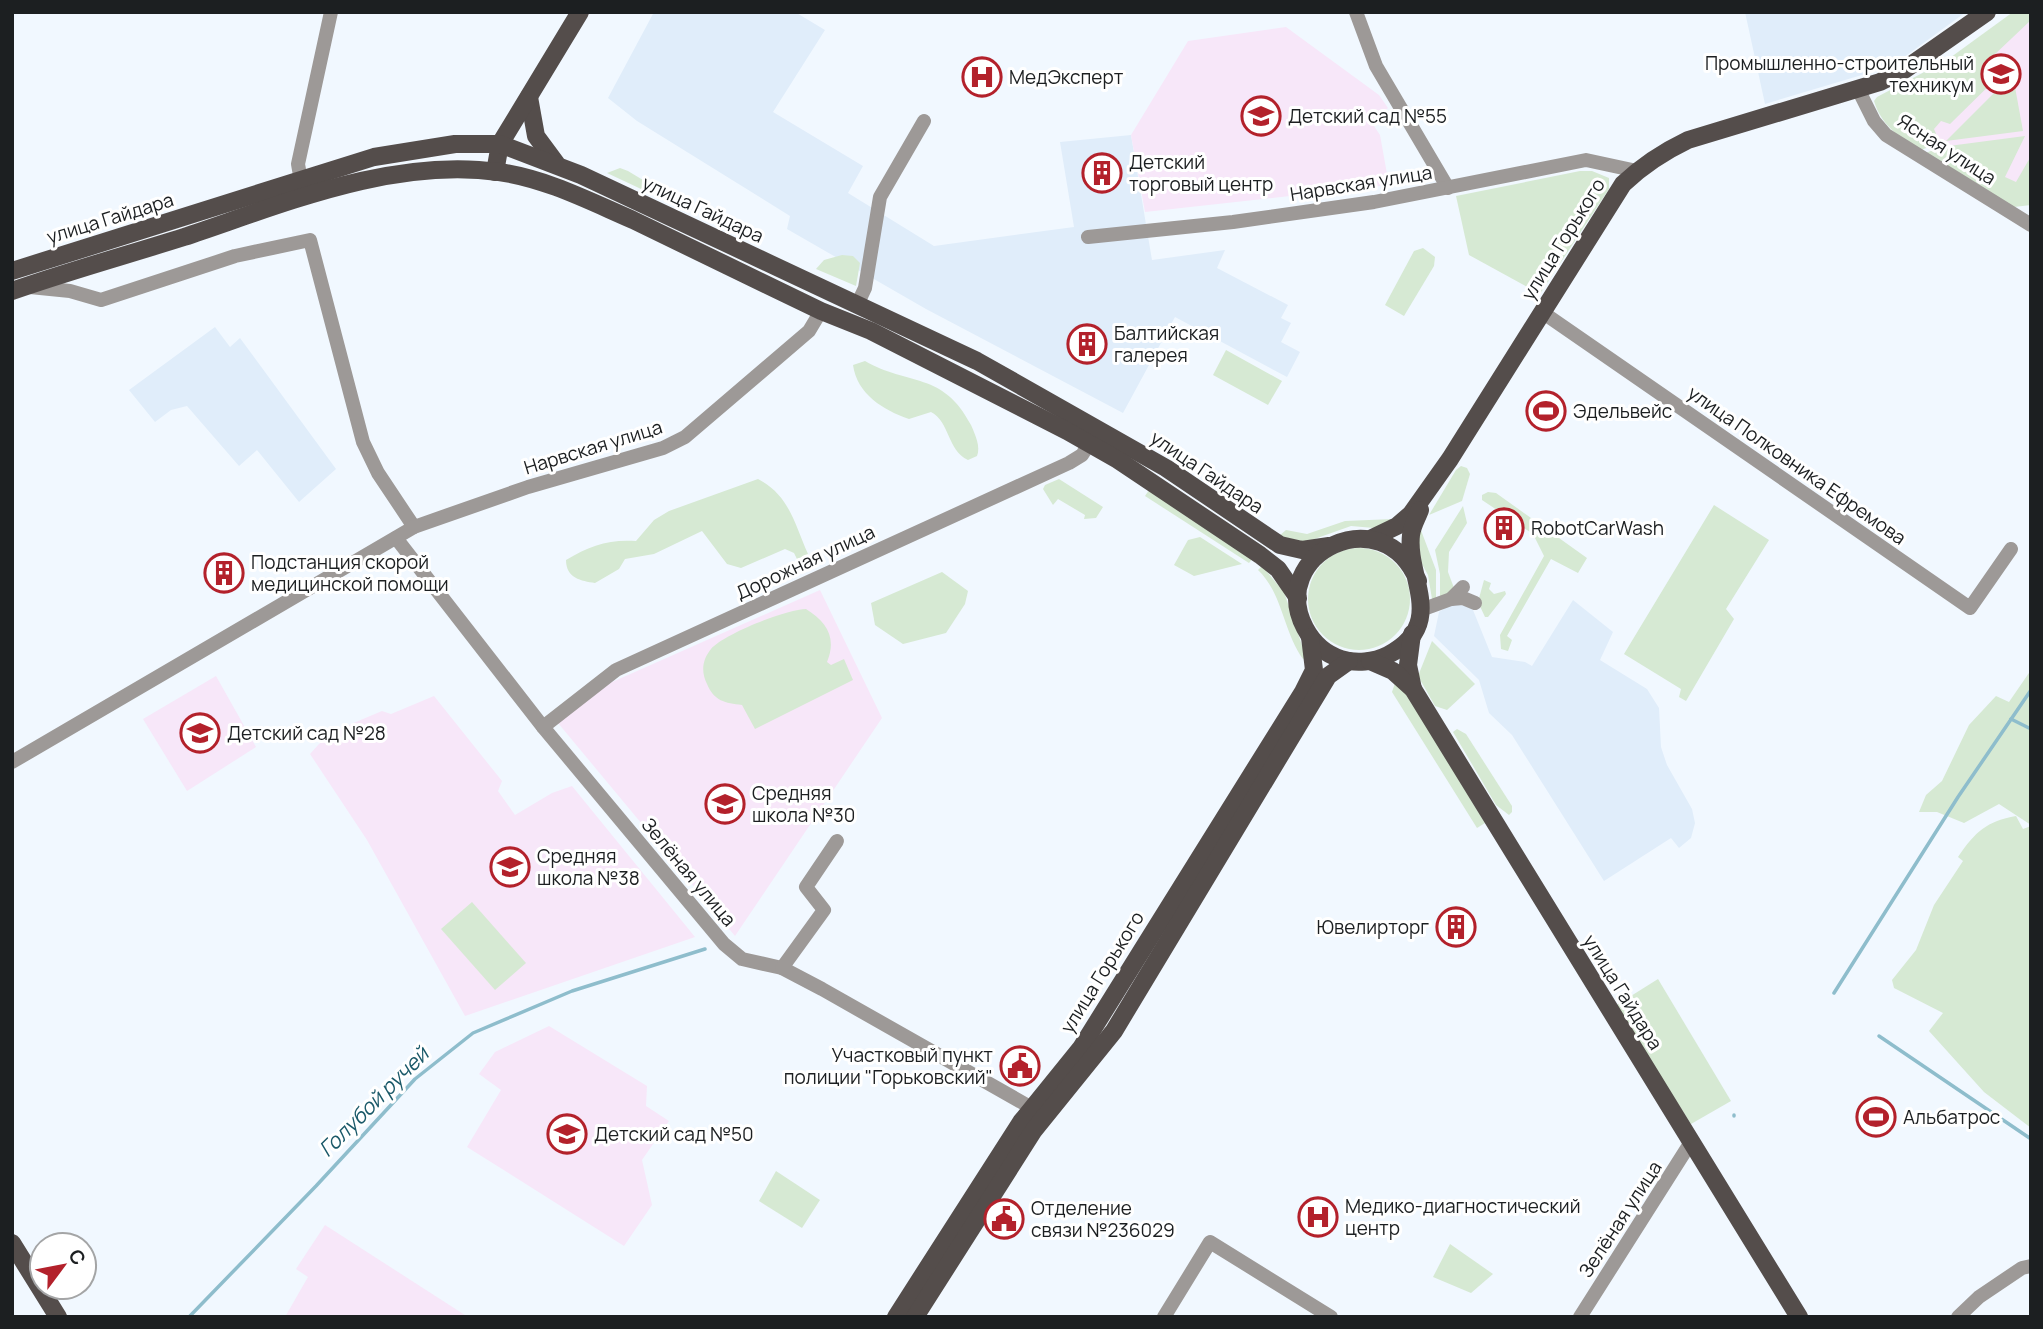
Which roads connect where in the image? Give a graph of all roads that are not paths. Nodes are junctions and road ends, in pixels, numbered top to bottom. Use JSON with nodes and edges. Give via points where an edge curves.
{"nodes":[{"id":1,"x":331,"y":12,"type":"edge"},
{"id":2,"x":580,"y":12,"type":"edge"},
{"id":3,"x":1356,"y":12,"type":"edge"},
{"id":4,"x":1987,"y":12,"type":"edge"},
{"id":5,"x":1858,"y":89,"type":"junction"},
{"id":6,"x":529,"y":97,"type":"junction"},
{"id":7,"x":924,"y":121,"type":"dead end"},
{"id":8,"x":500,"y":144,"type":"junction"},
{"id":9,"x":559,"y":166,"type":"junction"},
{"id":10,"x":1637,"y":171,"type":"junction"},
{"id":11,"x":495,"y":172,"type":"junction"},
{"id":12,"x":301,"y":181,"type":"junction"},
{"id":13,"x":1448,"y":188,"type":"junction"},
{"id":14,"x":2031,"y":225,"type":"edge"},
{"id":15,"x":1087,"y":237,"type":"dead end"},
{"id":16,"x":12,"y":271,"type":"edge"},
{"id":17,"x":19,"y":288,"type":"edge"},
{"id":18,"x":857,"y":305,"type":"junction"},
{"id":19,"x":821,"y":311,"type":"junction"},
{"id":20,"x":1542,"y":312,"type":"junction"},
{"id":21,"x":1088,"y":444,"type":"junction"},
{"id":22,"x":1432,"y":484,"type":"junction"},
{"id":23,"x":414,"y":527,"type":"junction"},
{"id":24,"x":397,"y":538,"type":"junction"},
{"id":25,"x":1370,"y":539,"type":"junction"},
{"id":26,"x":1329,"y":547,"type":"junction"},
{"id":27,"x":2011,"y":549,"type":"dead end"},
{"id":28,"x":1418,"y":581,"type":"junction"},
{"id":29,"x":1463,"y":587,"type":"dead end"},
{"id":30,"x":1298,"y":598,"type":"junction"},
{"id":31,"x":1451,"y":599,"type":"junction"},
{"id":32,"x":1475,"y":603,"type":"dead end"},
{"id":33,"x":1421,"y":610,"type":"junction"},
{"id":34,"x":1412,"y":634,"type":"junction"},
{"id":35,"x":1310,"y":637,"type":"junction"},
{"id":36,"x":1349,"y":661,"type":"junction"},
{"id":37,"x":1370,"y":661,"type":"junction"},
{"id":38,"x":1413,"y":689,"type":"junction"},
{"id":39,"x":543,"y":727,"type":"junction"},
{"id":40,"x":12,"y":762,"type":"edge"},
{"id":41,"x":837,"y":841,"type":"dead end"},
{"id":42,"x":782,"y":968,"type":"junction"},
{"id":43,"x":1039,"y":1112,"type":"junction"},
{"id":44,"x":1691,"y":1142,"type":"junction"},
{"id":45,"x":12,"y":1243,"type":"edge"},
{"id":46,"x":2031,"y":1266,"type":"edge"},
{"id":47,"x":58,"y":1317,"type":"edge"},
{"id":48,"x":896,"y":1317,"type":"edge"},
{"id":49,"x":915,"y":1317,"type":"edge"},
{"id":50,"x":1164,"y":1317,"type":"edge"},
{"id":51,"x":1331,"y":1317,"type":"edge"},
{"id":52,"x":1580,"y":1317,"type":"edge"},
{"id":53,"x":1799,"y":1317,"type":"edge"},
{"id":54,"x":1958,"y":1317,"type":"edge"}],
"edges":[{"from":1,"to":12,"type":"street","via":[[298,164]]},
{"from":2,"to":6,"type":"main road"},
{"from":3,"to":13,"type":"street","via":[[1376,66]]},
{"from":4,"to":5,"type":"main road","name":"улица Горького","via":[[1905,70]]},
{"from":5,"to":10,"type":"main road","name":"улица Горького","via":[[1688,140]]},
{"from":5,"to":14,"type":"street","name":"Ясная улица","via":[[1886,135]]},
{"from":6,"to":8,"type":"main road"},
{"from":6,"to":9,"type":"main road","via":[[536,136]]},
{"from":7,"to":18,"type":"street","via":[[880,197],[865,288]]},
{"from":8,"to":9,"type":"main road","name":"улица Гайдара"},
{"from":8,"to":11,"type":"main road"},
{"from":8,"to":12,"type":"main road","name":"улица Гайдара","via":[[395,152]]},
{"from":9,"to":18,"type":"main road","name":"улица Гайдара"},
{"from":10,"to":13,"type":"street","name":"Нарвская улица","via":[[1586,160]]},
{"from":10,"to":20,"type":"main road","name":"улица Горького","via":[[1623,184]]},
{"from":11,"to":17,"type":"main road","name":"улица Гайдара","via":[[435,170],[373,180]]},
{"from":11,"to":19,"type":"main road","name":"улица Гайдара","via":[[567,191]]},
{"from":12,"to":16,"type":"main road","name":"улица Гайдара"},
{"from":13,"to":15,"type":"street","name":"Нарвская улица","via":[[1233,222]]},
{"from":17,"to":23,"type":"street","via":[[59,289],[101,300],[235,256],[310,240],[363,442]]},
{"from":18,"to":26,"type":"main road","name":"улица Гайдара","via":[[977,361],[1110,434],[1279,545],[1302,550]]},
{"from":19,"to":21,"type":"main road","name":"улица Гайдара","via":[[1023,406]]},
{"from":19,"to":23,"type":"street","name":"Нарвская улица","via":[[809,331],[685,437],[663,448],[528,487]]},
{"from":20,"to":22,"type":"main road","name":"улица Горького"},
{"from":20,"to":27,"type":"street","name":"улица Полковника Ефремова","via":[[1970,608]]},
{"from":21,"to":30,"type":"main road","name":"улица Гайдара","via":[[1260,555],[1278,569]]},
{"from":21,"to":39,"type":"street","name":"Дорожная улица","via":[[1082,455],[1069,463],[615,670]]},
{"from":22,"to":25,"type":"main road","name":"улица Горького","via":[[1406,519]]},
{"from":22,"to":28,"type":"main road","name":"улица Горького","via":[[1411,535]]},
{"from":23,"to":24,"type":"street","name":"Нарвская улица"},
{"from":24,"to":39,"type":"street","name":"Зелёная улица"},
{"from":24,"to":40,"type":"street","name":"Нарвская улица"},
{"from":25,"to":26,"type":"main road","name":"улица Горького","via":[[1345,540]]},
{"from":25,"to":28,"type":"main road","name":"улица Горького","via":[[1400,553]]},
{"from":26,"to":30,"type":"main road","via":[[1308,565]]},
{"from":28,"to":33,"type":"main road","name":"улица Горького"},
{"from":29,"to":31,"type":"street"},
{"from":30,"to":35,"type":"main road","name":"улица Горького"},
{"from":31,"to":32,"type":"street"},
{"from":31,"to":33,"type":"street"},
{"from":33,"to":34,"type":"main road","name":"улица Горького"},
{"from":34,"to":37,"type":"main road","via":[[1396,650]]},
{"from":34,"to":38,"type":"main road","name":"улица Гайдара","via":[[1408,665]]},
{"from":35,"to":36,"type":"main road","via":[[1323,650]]},
{"from":35,"to":43,"type":"main road","name":"улица Горького","via":[[1314,670],[1303,692]]},
{"from":36,"to":37,"type":"main road"},
{"from":36,"to":43,"type":"main road","name":"улица Горького","via":[[1328,676],[1114,1031]]},
{"from":37,"to":38,"type":"main road","name":"улица Гайдара","via":[[1393,671]]},
{"from":38,"to":44,"type":"main road","name":"улица Гайдара"},
{"from":39,"to":42,"type":"street","name":"Зелёная улица","via":[[724,944],[748,961]]},
{"from":41,"to":42,"type":"street","via":[[806,887],[824,910]]},
{"from":42,"to":43,"type":"street","name":"Зелёная улица"},
{"from":43,"to":48,"type":"main road","name":"улица Горького"},
{"from":43,"to":49,"type":"main road","name":"улица Горького"},
{"from":44,"to":52,"type":"street","name":"Зелёная улица"},
{"from":44,"to":53,"type":"main road","name":"улица Гайдара"},
{"from":45,"to":47,"type":"main road"},
{"from":46,"to":54,"type":"street","via":[[1979,1297]]},
{"from":50,"to":51,"type":"street","via":[[1210,1242]]}]}
